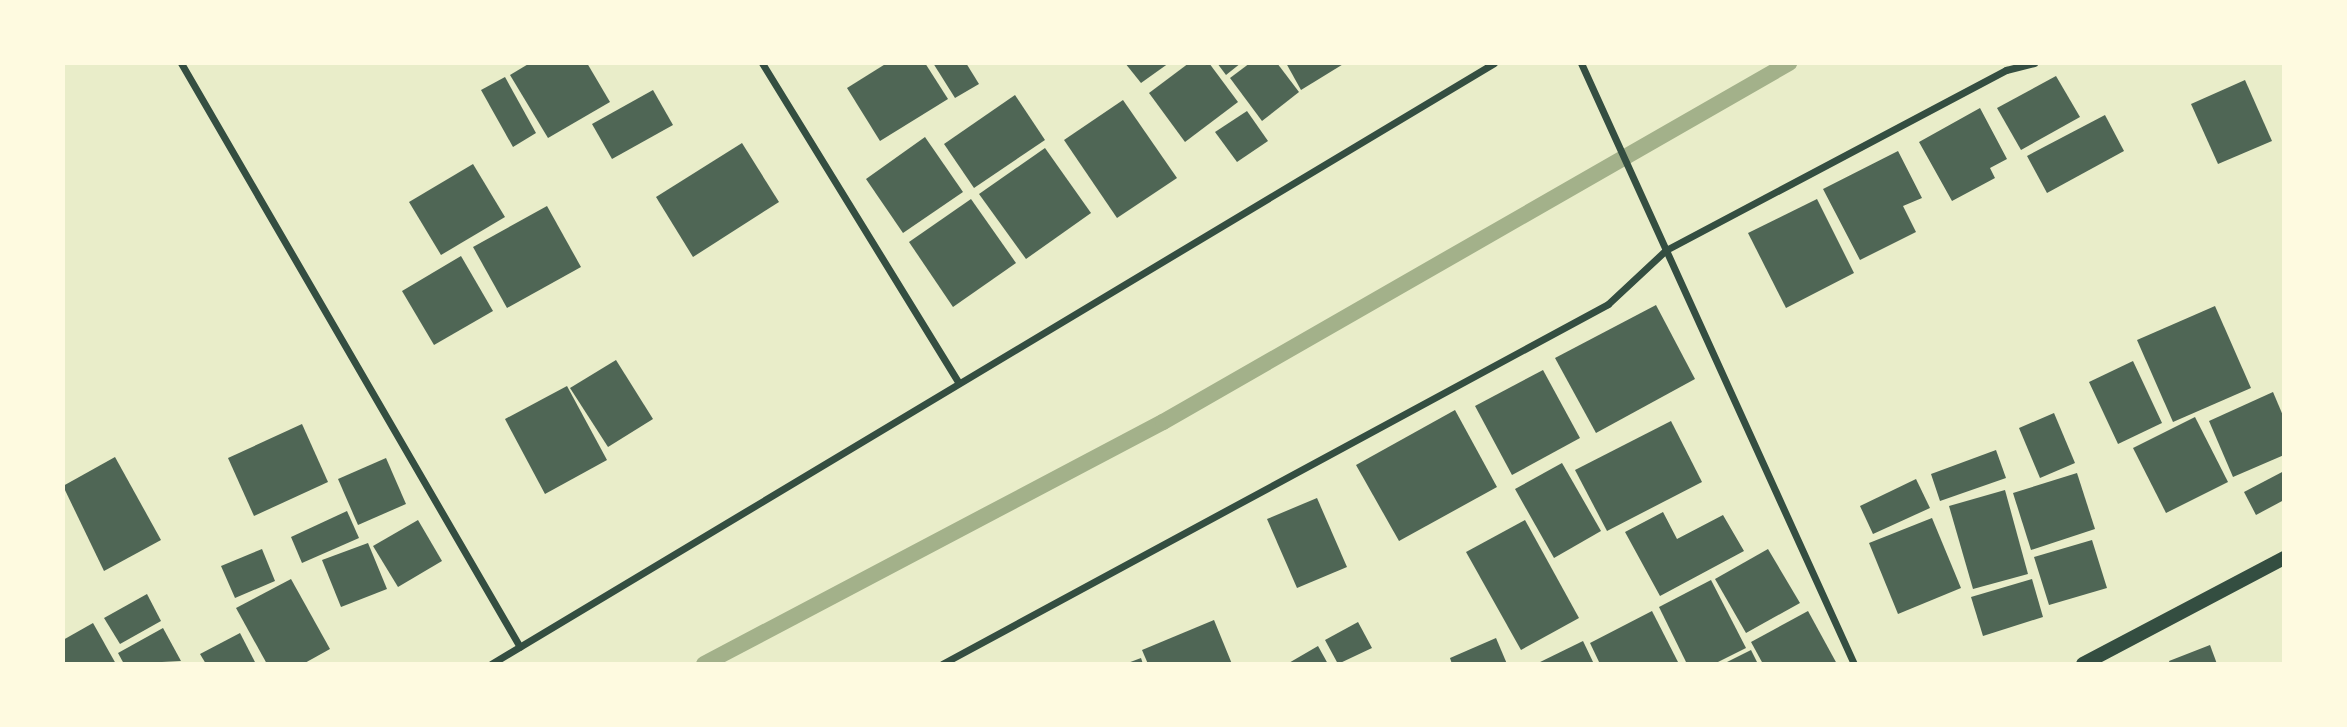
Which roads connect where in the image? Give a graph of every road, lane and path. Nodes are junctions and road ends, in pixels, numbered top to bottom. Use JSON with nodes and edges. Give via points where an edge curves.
{"nodes":[{"id":1,"x":181,"y":63,"type":"edge"},
{"id":2,"x":762,"y":63,"type":"edge"},
{"id":3,"x":1494,"y":63,"type":"edge"},
{"id":4,"x":1581,"y":63,"type":"edge"},
{"id":5,"x":2034,"y":63,"type":"edge"},
{"id":6,"x":1666,"y":250,"type":"junction"},
{"id":7,"x":958,"y":381,"type":"junction"},
{"id":8,"x":2284,"y":558,"type":"edge"},
{"id":9,"x":520,"y":647,"type":"junction"},
{"id":10,"x":491,"y":664,"type":"edge"},
{"id":11,"x":942,"y":664,"type":"edge"},
{"id":12,"x":1854,"y":664,"type":"edge"},
{"id":13,"x":2083,"y":664,"type":"edge"}],
"edges":[{"from":1,"to":9,"type":"street"},
{"from":2,"to":7,"type":"street"},
{"from":3,"to":7,"type":"street"},
{"from":4,"to":6,"type":"street"},
{"from":5,"to":6,"type":"street","via":[[2006,70]]},
{"from":6,"to":11,"type":"street","via":[[1608,304]]},
{"from":6,"to":12,"type":"street"},
{"from":7,"to":9,"type":"street"},
{"from":8,"to":13,"type":"main road"},
{"from":9,"to":10,"type":"street"}]}
